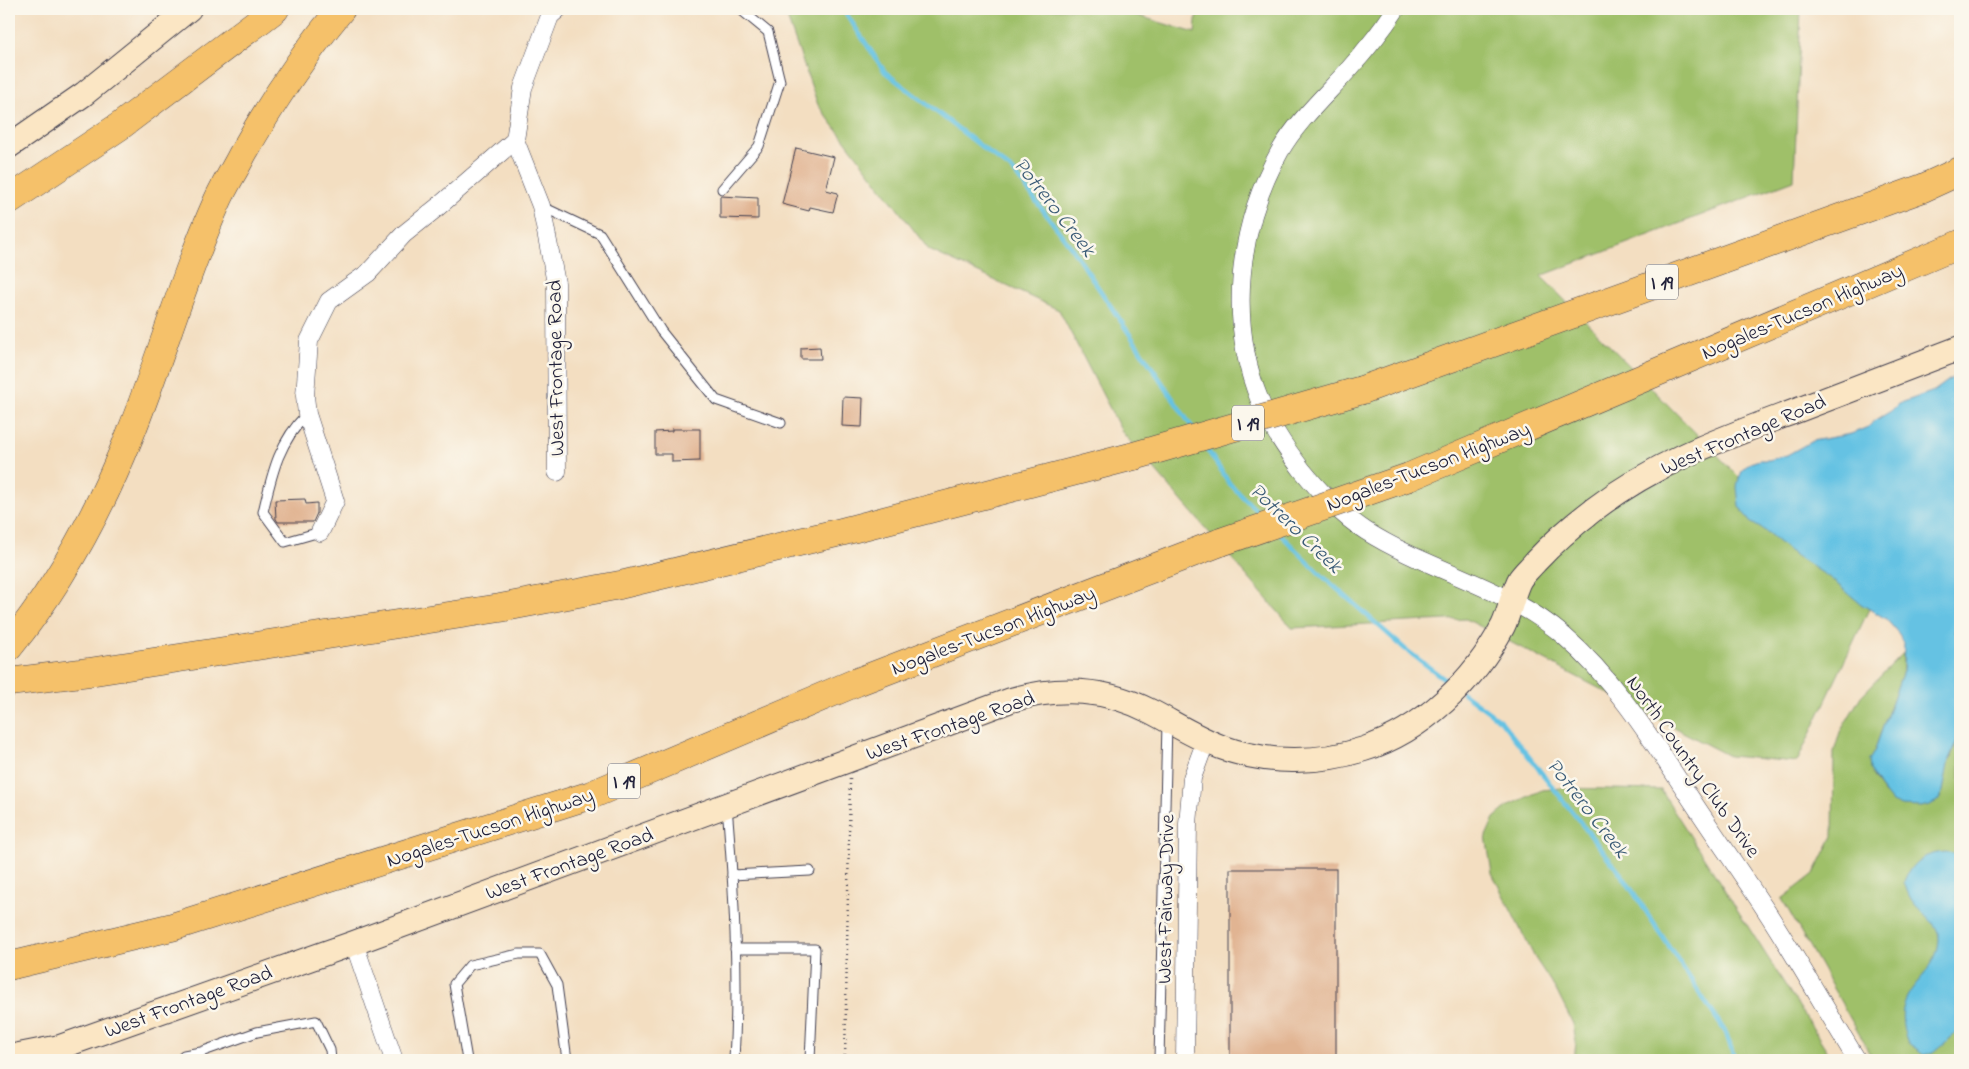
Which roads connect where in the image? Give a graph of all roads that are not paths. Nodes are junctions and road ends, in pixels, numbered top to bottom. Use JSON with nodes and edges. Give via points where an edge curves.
{"nodes":[{"id":1,"x":189,"y":9,"type":"edge"},
{"id":2,"x":275,"y":9,"type":"edge"},
{"id":3,"x":341,"y":9,"type":"edge"},
{"id":4,"x":558,"y":9,"type":"edge"},
{"id":5,"x":740,"y":9,"type":"edge"},
{"id":6,"x":1396,"y":9,"type":"edge"},
{"id":7,"x":515,"y":140,"type":"junction"},
{"id":8,"x":9,"y":146,"type":"edge"},
{"id":9,"x":1960,"y":172,"type":"edge"},
{"id":10,"x":722,"y":189,"type":"dead end"},
{"id":11,"x":9,"y":200,"type":"edge"},
{"id":12,"x":541,"y":206,"type":"junction"},
{"id":13,"x":1960,"y":244,"type":"edge"},
{"id":14,"x":1960,"y":348,"type":"edge"},
{"id":15,"x":307,"y":414,"type":"junction"},
{"id":16,"x":781,"y":423,"type":"dead end"},
{"id":17,"x":557,"y":472,"type":"dead end"},
{"id":18,"x":320,"y":532,"type":"joint"},
{"id":19,"x":1514,"y":600,"type":"junction"},
{"id":20,"x":12,"y":643,"type":"edge"},
{"id":21,"x":9,"y":682,"type":"edge"},
{"id":22,"x":1167,"y":720,"type":"junction"},
{"id":23,"x":1206,"y":740,"type":"junction"},
{"id":24,"x":727,"y":805,"type":"junction"},
{"id":25,"x":810,"y":871,"type":"dead end"},
{"id":26,"x":732,"y":875,"type":"junction"},
{"id":27,"x":354,"y":943,"type":"junction"},
{"id":28,"x":735,"y":950,"type":"junction"},
{"id":29,"x":9,"y":966,"type":"edge"},
{"id":30,"x":9,"y":1057,"type":"edge"},
{"id":31,"x":184,"y":1060,"type":"edge"},
{"id":32,"x":331,"y":1060,"type":"edge"},
{"id":33,"x":394,"y":1060,"type":"edge"},
{"id":34,"x":468,"y":1060,"type":"edge"},
{"id":35,"x":567,"y":1060,"type":"edge"},
{"id":36,"x":734,"y":1060,"type":"edge"},
{"id":37,"x":810,"y":1060,"type":"edge"},
{"id":38,"x":1159,"y":1060,"type":"edge"},
{"id":39,"x":1185,"y":1060,"type":"edge"},
{"id":40,"x":1857,"y":1060,"type":"edge"}],
"edges":[{"from":1,"to":8,"type":"street","via":[[84,94]]},
{"from":2,"to":11,"type":"highway","via":[[120,126]]},
{"from":3,"to":20,"type":"highway","via":[[312,44],[267,110],[217,200],[175,306],[130,435],[87,528],[34,614]]},
{"from":4,"to":7,"type":"street","via":[[550,16],[523,88]]},
{"from":5,"to":10,"type":"lane","via":[[768,32],[780,81],[759,146]]},
{"from":6,"to":19,"type":"street","name":"North Country Club Drive","via":[[1353,65],[1300,122],[1266,178],[1246,240],[1242,273],[1241,305],[1250,370],[1274,429],[1326,498],[1363,529],[1406,552]]},
{"from":7,"to":12,"type":"street","name":"West Frontage Road"},
{"from":7,"to":15,"type":"street","via":[[404,234],[368,272],[329,301],[309,341]]},
{"from":9,"to":21,"type":"highway","number":"I 19","bridge":true,"via":[[1362,390],[1134,456],[620,585],[490,609]]},
{"from":12,"to":16,"type":"lane","via":[[600,234],[661,331],[716,400]]},
{"from":12,"to":17,"type":"street","name":"West Frontage Road","via":[[556,283]]},
{"from":13,"to":29,"type":"highway","name":"Nogales–Tucson Highway","number":"I 19","bridge":true,"via":[[1409,477],[1221,542],[857,682],[591,795],[172,927]]},
{"from":14,"to":19,"type":"street","name":"West Frontage Road","via":[[1682,455],[1644,476],[1555,541],[1520,579]]},
{"from":15,"to":18,"type":"street","via":[[335,500]]},
{"from":15,"to":18,"type":"lane","via":[[293,428],[278,456],[263,512],[285,542]]},
{"from":19,"to":23,"type":"street","name":"West Frontage Road","via":[[1503,626],[1469,676],[1434,710],[1388,740],[1366,749],[1318,759],[1269,759]]},
{"from":19,"to":40,"type":"street","name":"North Country Club Drive","via":[[1563,635],[1587,658],[1650,736],[1767,912]]},
{"from":22,"to":23,"type":"street","name":"West Frontage Road"},
{"from":22,"to":24,"type":"street","name":"West Frontage Road","via":[[1114,696],[1052,691],[1011,700]]},
{"from":22,"to":38,"type":"lane"},
{"from":23,"to":39,"type":"street","name":"West Fairway Drive","via":[[1192,778],[1188,824]]},
{"from":24,"to":26,"type":"lane"},
{"from":24,"to":27,"type":"street","name":"West Frontage Road"},
{"from":25,"to":26,"type":"lane"},
{"from":26,"to":28,"type":"lane"},
{"from":27,"to":30,"type":"street","name":"West Frontage Road","via":[[60,1047]]},
{"from":27,"to":33,"type":"street"},
{"from":28,"to":36,"type":"lane"},
{"from":28,"to":37,"type":"lane","via":[[814,949]]},
{"from":31,"to":32,"type":"lane","via":[[184,1055],[257,1032],[316,1022],[330,1050]]},
{"from":34,"to":35,"type":"lane","via":[[454,984],[470,965],[519,954],[540,954],[557,985]]}]}
